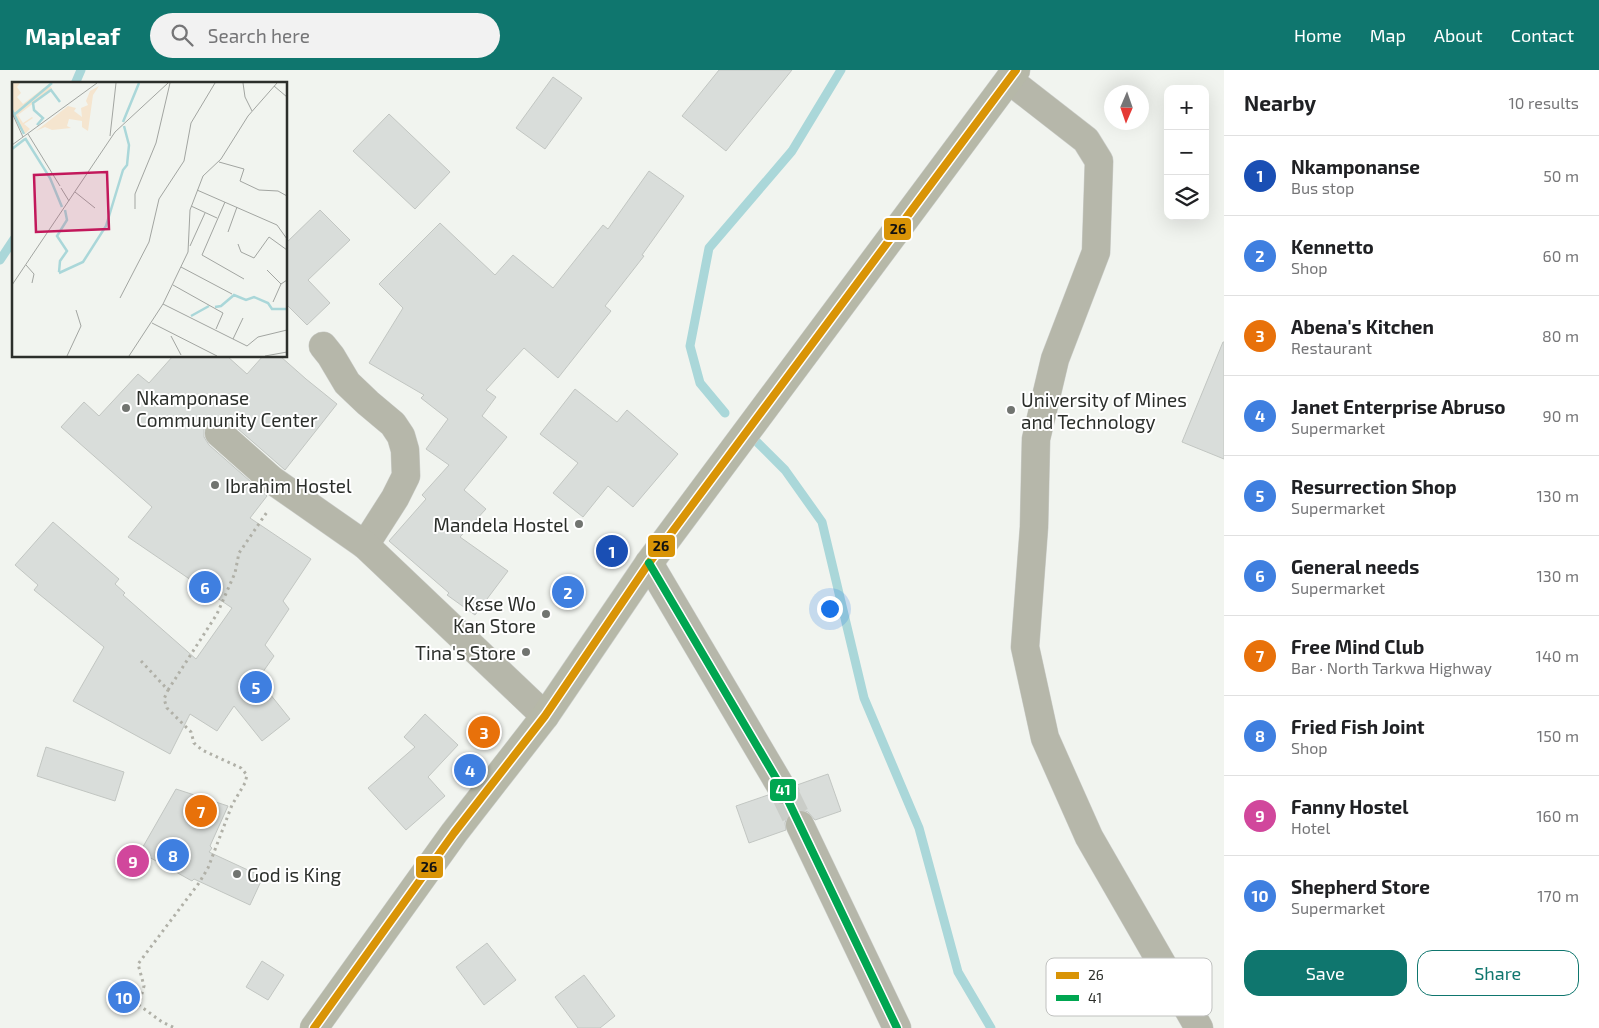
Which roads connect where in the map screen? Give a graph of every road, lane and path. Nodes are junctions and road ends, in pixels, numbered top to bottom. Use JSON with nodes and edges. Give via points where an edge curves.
{"nodes":[{"id":1,"x":1013,"y":75,"type":"edge"},
{"id":2,"x":322,"y":346,"type":"dead end"},
{"id":3,"x":219,"y":433,"type":"dead end"},
{"id":4,"x":283,"y":488,"type":"junction"},
{"id":5,"x":365,"y":545,"type":"junction"},
{"id":6,"x":650,"y":562,"type":"junction"},
{"id":7,"x":141,"y":661,"type":"dead end"},
{"id":8,"x":168,"y":690,"type":"junction"},
{"id":9,"x":545,"y":716,"type":"junction"},
{"id":10,"x":783,"y":790,"type":"tunnel mouth"},
{"id":11,"x":800,"y":825,"type":"tunnel mouth"},
{"id":12,"x":1159,"y":958,"type":"edge"},
{"id":13,"x":1192,"y":1016,"type":"edge"},
{"id":14,"x":175,"y":1028,"type":"edge"},
{"id":15,"x":314,"y":1028,"type":"edge"},
{"id":16,"x":897,"y":1028,"type":"edge"},
{"id":17,"x":1199,"y":1028,"type":"edge"}],
"edges":[{"from":1,"to":6,"type":"main road"},
{"from":1,"to":12,"type":"street","via":[[1086,140],[1099,161],[1096,252],[1055,359],[1036,439],[1034,527],[1025,647],[1045,738],[1089,837]]},
{"from":2,"to":5,"type":"street","via":[[347,382],[393,424],[405,450],[406,476]]},
{"from":3,"to":4,"type":"street"},
{"from":4,"to":5,"type":"street"},
{"from":4,"to":8,"type":"path","via":[[239,553],[217,614]]},
{"from":5,"to":9,"type":"street"},
{"from":6,"to":9,"type":"main road"},
{"from":6,"to":10,"type":"street"},
{"from":7,"to":8,"type":"path"},
{"from":8,"to":14,"type":"path","via":[[164,699],[167,708],[190,732],[194,743],[241,768],[247,775],[208,868],[138,964],[144,986],[140,1005]]},
{"from":9,"to":15,"type":"main road","via":[[454,833]]},
{"from":11,"to":16,"type":"street"},
{"from":13,"to":17,"type":"street"}]}
